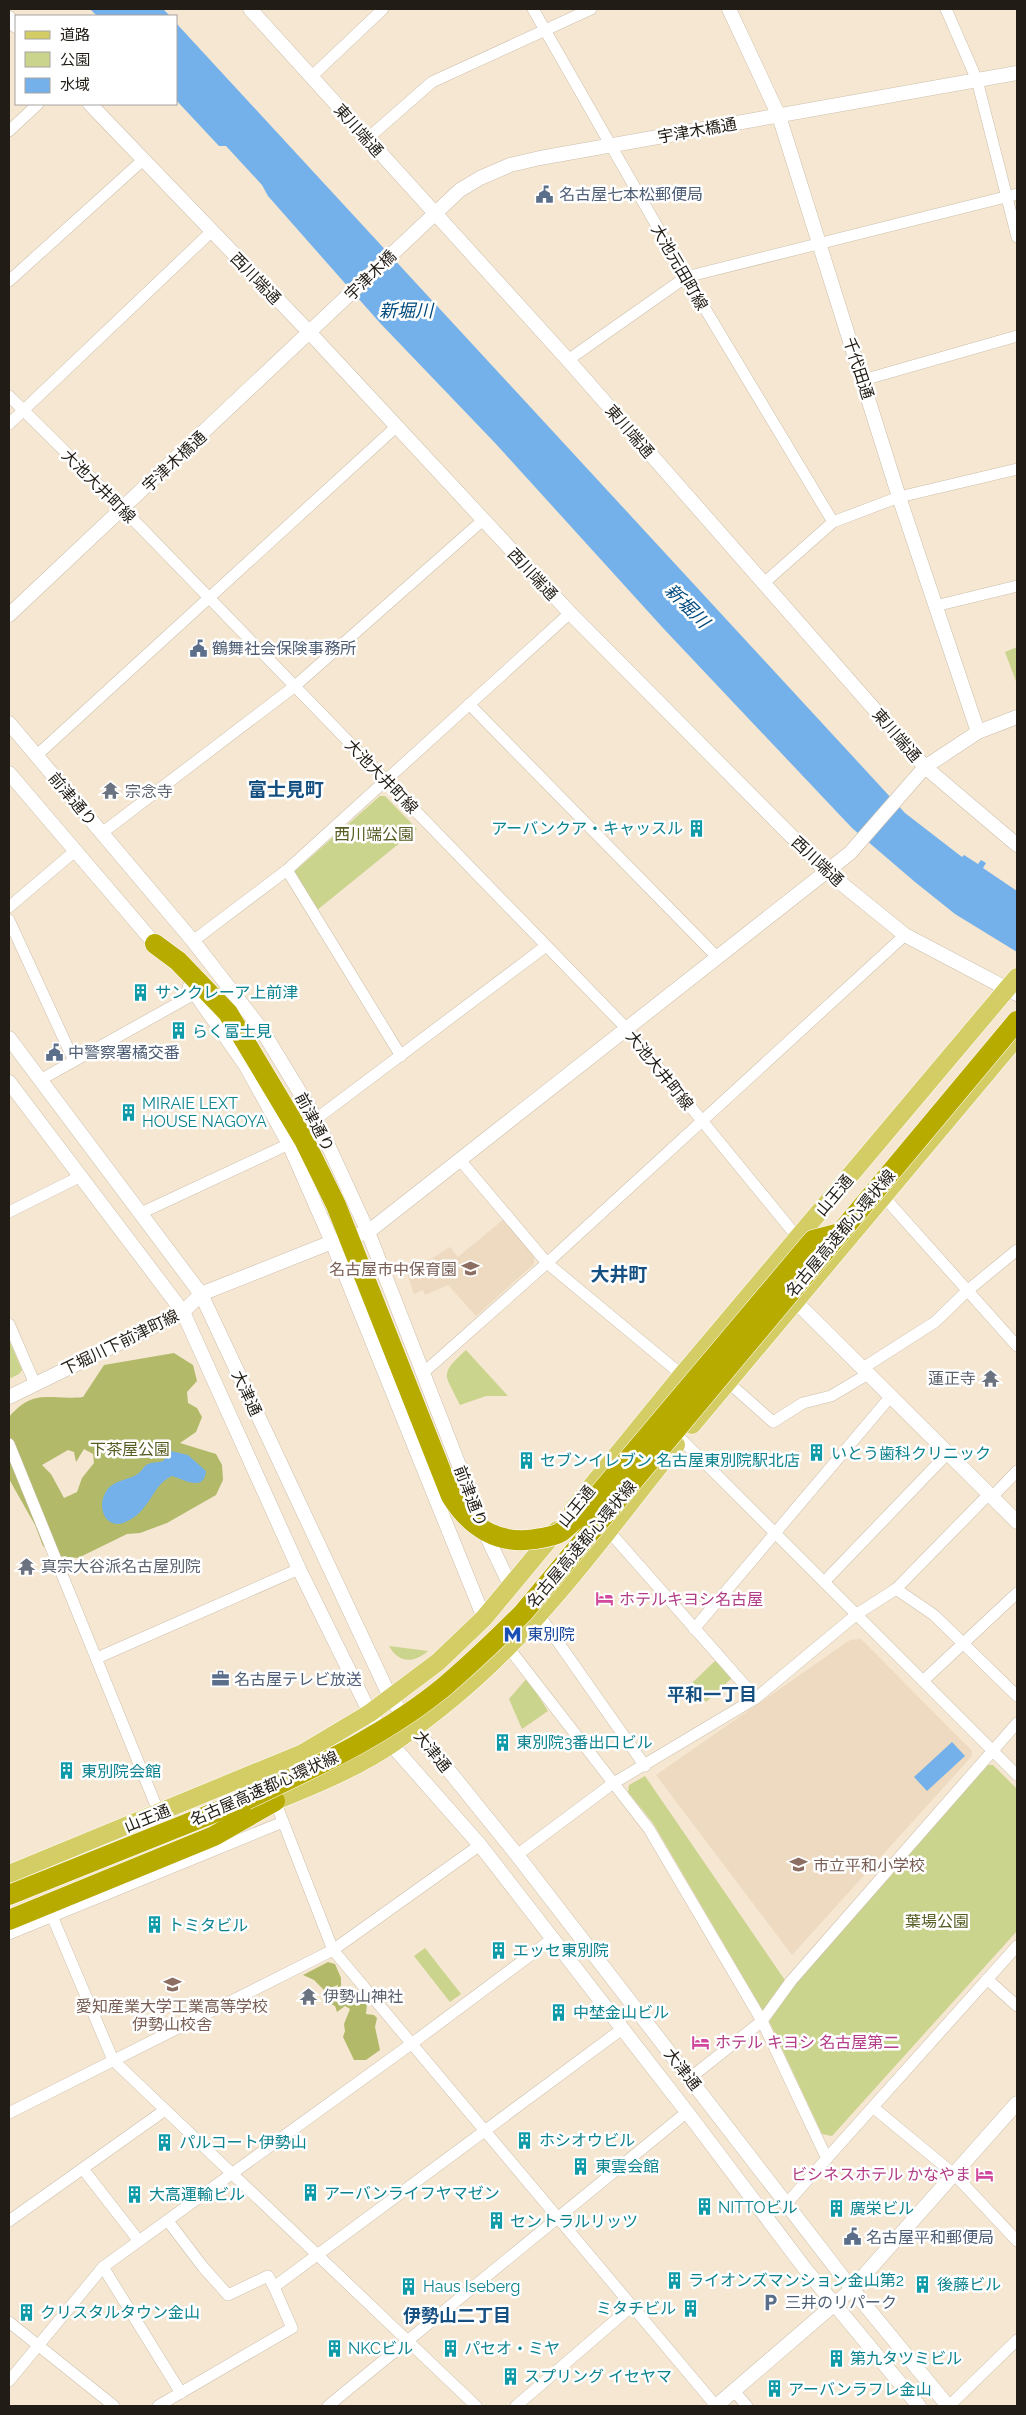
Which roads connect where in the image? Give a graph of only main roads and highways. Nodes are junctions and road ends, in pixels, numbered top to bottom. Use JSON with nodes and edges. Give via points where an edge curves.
{"nodes":[{"id":1,"x":155,"y":944,"type":"road end"},
{"id":2,"x":1014,"y":987,"type":"edge"},
{"id":3,"x":1017,"y":1020,"type":"edge"},
{"id":4,"x":1017,"y":1037,"type":"edge"},
{"id":5,"x":840,"y":1233,"type":"junction"},
{"id":6,"x":275,"y":1801,"type":"junction"},
{"id":7,"x":9,"y":1874,"type":"edge"},
{"id":8,"x":9,"y":1895,"type":"edge"},
{"id":9,"x":9,"y":1911,"type":"edge"},
{"id":10,"x":9,"y":1920,"type":"edge"}],
"edges":[{"from":1,"to":5,"type":"highway","bridge":true,"via":[[178,962],[228,1013],[304,1140],[336,1205],[451,1496],[460,1510],[483,1531],[526,1541],[560,1533],[582,1514],[813,1240]]},
{"from":2,"to":7,"type":"main road","name":"山王通","via":[[682,1375],[511,1587],[438,1662],[391,1699],[303,1753]]},
{"from":3,"to":5,"type":"highway","name":"名古屋高速都心環状線","bridge":true},
{"from":4,"to":6,"type":"main road","name":"山王通","via":[[681,1439],[539,1615],[508,1647],[461,1690],[391,1744],[337,1775]]},
{"from":5,"to":8,"type":"highway","name":"名古屋高速都心環状線","bridge":true,"via":[[523,1613],[444,1687],[349,1750],[318,1766],[246,1800]]},
{"from":6,"to":9,"type":"main road","name":"山王通"},
{"from":6,"to":10,"type":"highway","via":[[214,1836]]}]}
